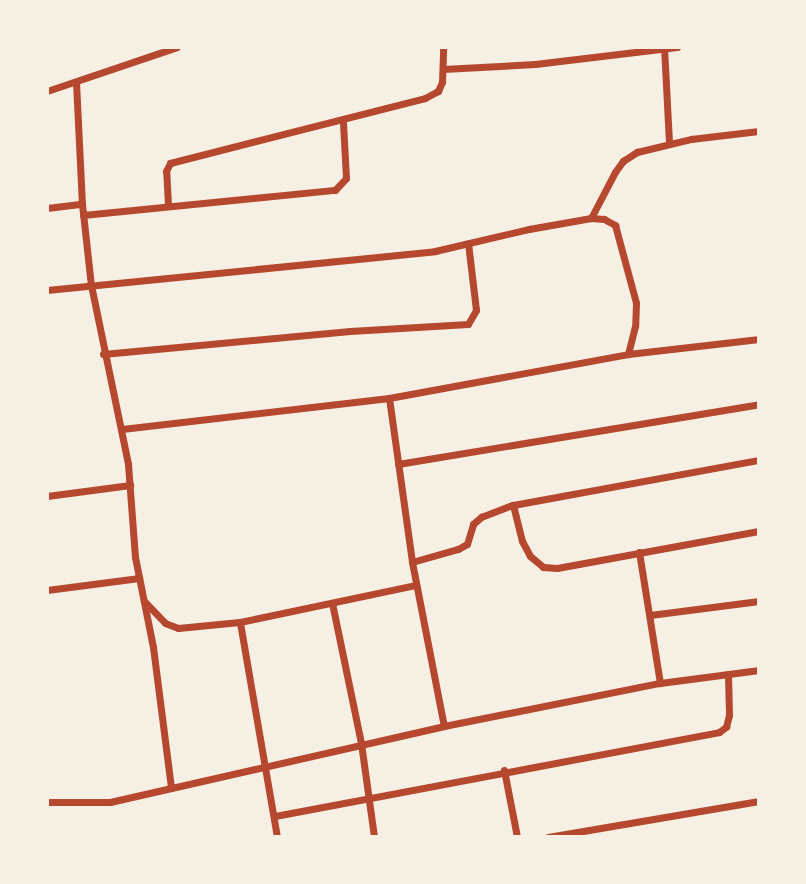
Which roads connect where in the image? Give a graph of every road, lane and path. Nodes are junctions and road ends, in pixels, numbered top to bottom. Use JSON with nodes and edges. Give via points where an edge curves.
{"nodes":[{"id":1,"x":177,"y":47,"type":"edge"},
{"id":2,"x":443,"y":47,"type":"edge"},
{"id":3,"x":677,"y":47,"type":"edge"},
{"id":4,"x":664,"y":48,"type":"edge"},
{"id":5,"x":443,"y":69,"type":"junction"},
{"id":6,"x":76,"y":82,"type":"junction"},
{"id":7,"x":47,"y":91,"type":"edge"},
{"id":8,"x":343,"y":122,"type":"junction"},
{"id":9,"x":759,"y":131,"type":"edge"},
{"id":10,"x":668,"y":144,"type":"junction"},
{"id":11,"x":82,"y":204,"type":"junction"},
{"id":12,"x":168,"y":205,"type":"junction"},
{"id":13,"x":47,"y":208,"type":"edge"},
{"id":14,"x":83,"y":215,"type":"junction"},
{"id":15,"x":591,"y":218,"type":"junction"},
{"id":16,"x":468,"y":243,"type":"junction"},
{"id":17,"x":91,"y":285,"type":"junction"},
{"id":18,"x":47,"y":290,"type":"edge"},
{"id":19,"x":759,"y":339,"type":"edge"},
{"id":20,"x":103,"y":354,"type":"junction"},
{"id":21,"x":628,"y":354,"type":"junction"},
{"id":22,"x":389,"y":398,"type":"junction"},
{"id":23,"x":759,"y":404,"type":"edge"},
{"id":24,"x":122,"y":429,"type":"junction"},
{"id":25,"x":759,"y":460,"type":"edge"},
{"id":26,"x":398,"y":464,"type":"junction"},
{"id":27,"x":130,"y":485,"type":"junction"},
{"id":28,"x":47,"y":496,"type":"edge"},
{"id":29,"x":513,"y":505,"type":"junction"},
{"id":30,"x":759,"y":531,"type":"edge"},
{"id":31,"x":639,"y":552,"type":"junction"},
{"id":32,"x":412,"y":562,"type":"junction"},
{"id":33,"x":139,"y":578,"type":"junction"},
{"id":34,"x":416,"y":585,"type":"junction"},
{"id":35,"x":47,"y":590,"type":"edge"},
{"id":36,"x":144,"y":601,"type":"junction"},
{"id":37,"x":759,"y":601,"type":"edge"},
{"id":38,"x":332,"y":603,"type":"junction"},
{"id":39,"x":650,"y":615,"type":"junction"},
{"id":40,"x":240,"y":622,"type":"junction"},
{"id":41,"x":759,"y":670,"type":"edge"},
{"id":42,"x":728,"y":674,"type":"junction"},
{"id":43,"x":660,"y":683,"type":"junction"},
{"id":44,"x":444,"y":726,"type":"junction"},
{"id":45,"x":361,"y":743,"type":"junction"},
{"id":46,"x":265,"y":765,"type":"junction"},
{"id":47,"x":504,"y":770,"type":"junction"},
{"id":48,"x":171,"y":788,"type":"junction"},
{"id":49,"x":370,"y":800,"type":"junction"},
{"id":50,"x":759,"y":801,"type":"edge"},
{"id":51,"x":47,"y":802,"type":"edge"},
{"id":52,"x":275,"y":816,"type":"junction"},
{"id":53,"x":277,"y":837,"type":"edge"},
{"id":54,"x":374,"y":837,"type":"edge"},
{"id":55,"x":517,"y":837,"type":"edge"},
{"id":56,"x":548,"y":837,"type":"edge"}],
"edges":[{"from":1,"to":6,"type":"street"},
{"from":2,"to":5,"type":"street"},
{"from":3,"to":4,"type":"street"},
{"from":4,"to":5,"type":"street","via":[[535,64]]},
{"from":4,"to":10,"type":"street"},
{"from":5,"to":8,"type":"street","via":[[438,91],[425,98]]},
{"from":6,"to":7,"type":"street"},
{"from":6,"to":11,"type":"street"},
{"from":8,"to":12,"type":"street","via":[[170,163],[166,171]]},
{"from":8,"to":12,"type":"street","via":[[346,178],[335,190]]},
{"from":9,"to":10,"type":"street"},
{"from":10,"to":15,"type":"street","via":[[623,161]]},
{"from":11,"to":13,"type":"street"},
{"from":11,"to":14,"type":"street"},
{"from":12,"to":14,"type":"street"},
{"from":14,"to":17,"type":"street"},
{"from":15,"to":16,"type":"street"},
{"from":15,"to":21,"type":"street","via":[[615,225],[621,241],[636,303]]},
{"from":16,"to":17,"type":"street","via":[[421,252]]},
{"from":16,"to":20,"type":"street","via":[[476,310],[468,324]]},
{"from":17,"to":18,"type":"street"},
{"from":17,"to":20,"type":"street"},
{"from":19,"to":21,"type":"street"},
{"from":20,"to":24,"type":"street"},
{"from":21,"to":22,"type":"street"},
{"from":22,"to":24,"type":"street"},
{"from":22,"to":26,"type":"street"},
{"from":23,"to":26,"type":"street"},
{"from":24,"to":27,"type":"street"},
{"from":25,"to":29,"type":"street"},
{"from":26,"to":32,"type":"street"},
{"from":27,"to":28,"type":"street"},
{"from":27,"to":33,"type":"street"},
{"from":29,"to":31,"type":"street","via":[[522,541],[542,567]]},
{"from":29,"to":32,"type":"street","via":[[481,517],[473,524],[467,544]]},
{"from":30,"to":31,"type":"street"},
{"from":31,"to":39,"type":"street"},
{"from":32,"to":34,"type":"street"},
{"from":33,"to":35,"type":"street"},
{"from":33,"to":36,"type":"street"},
{"from":34,"to":38,"type":"street"},
{"from":34,"to":44,"type":"street"},
{"from":36,"to":40,"type":"street","via":[[165,623],[178,628]]},
{"from":36,"to":48,"type":"street"},
{"from":37,"to":39,"type":"street"},
{"from":38,"to":40,"type":"street"},
{"from":38,"to":45,"type":"street"},
{"from":39,"to":43,"type":"street"},
{"from":40,"to":46,"type":"street"},
{"from":41,"to":42,"type":"street"},
{"from":42,"to":43,"type":"street"},
{"from":42,"to":47,"type":"street","via":[[729,715],[719,732]]},
{"from":43,"to":44,"type":"street"},
{"from":44,"to":45,"type":"street"},
{"from":45,"to":46,"type":"street"},
{"from":45,"to":49,"type":"street"},
{"from":46,"to":48,"type":"street"},
{"from":46,"to":52,"type":"street"},
{"from":47,"to":49,"type":"street"},
{"from":47,"to":55,"type":"street"},
{"from":48,"to":51,"type":"street","via":[[110,802]]},
{"from":49,"to":52,"type":"street"},
{"from":49,"to":54,"type":"street"},
{"from":50,"to":56,"type":"street"},
{"from":52,"to":53,"type":"street"}]}
